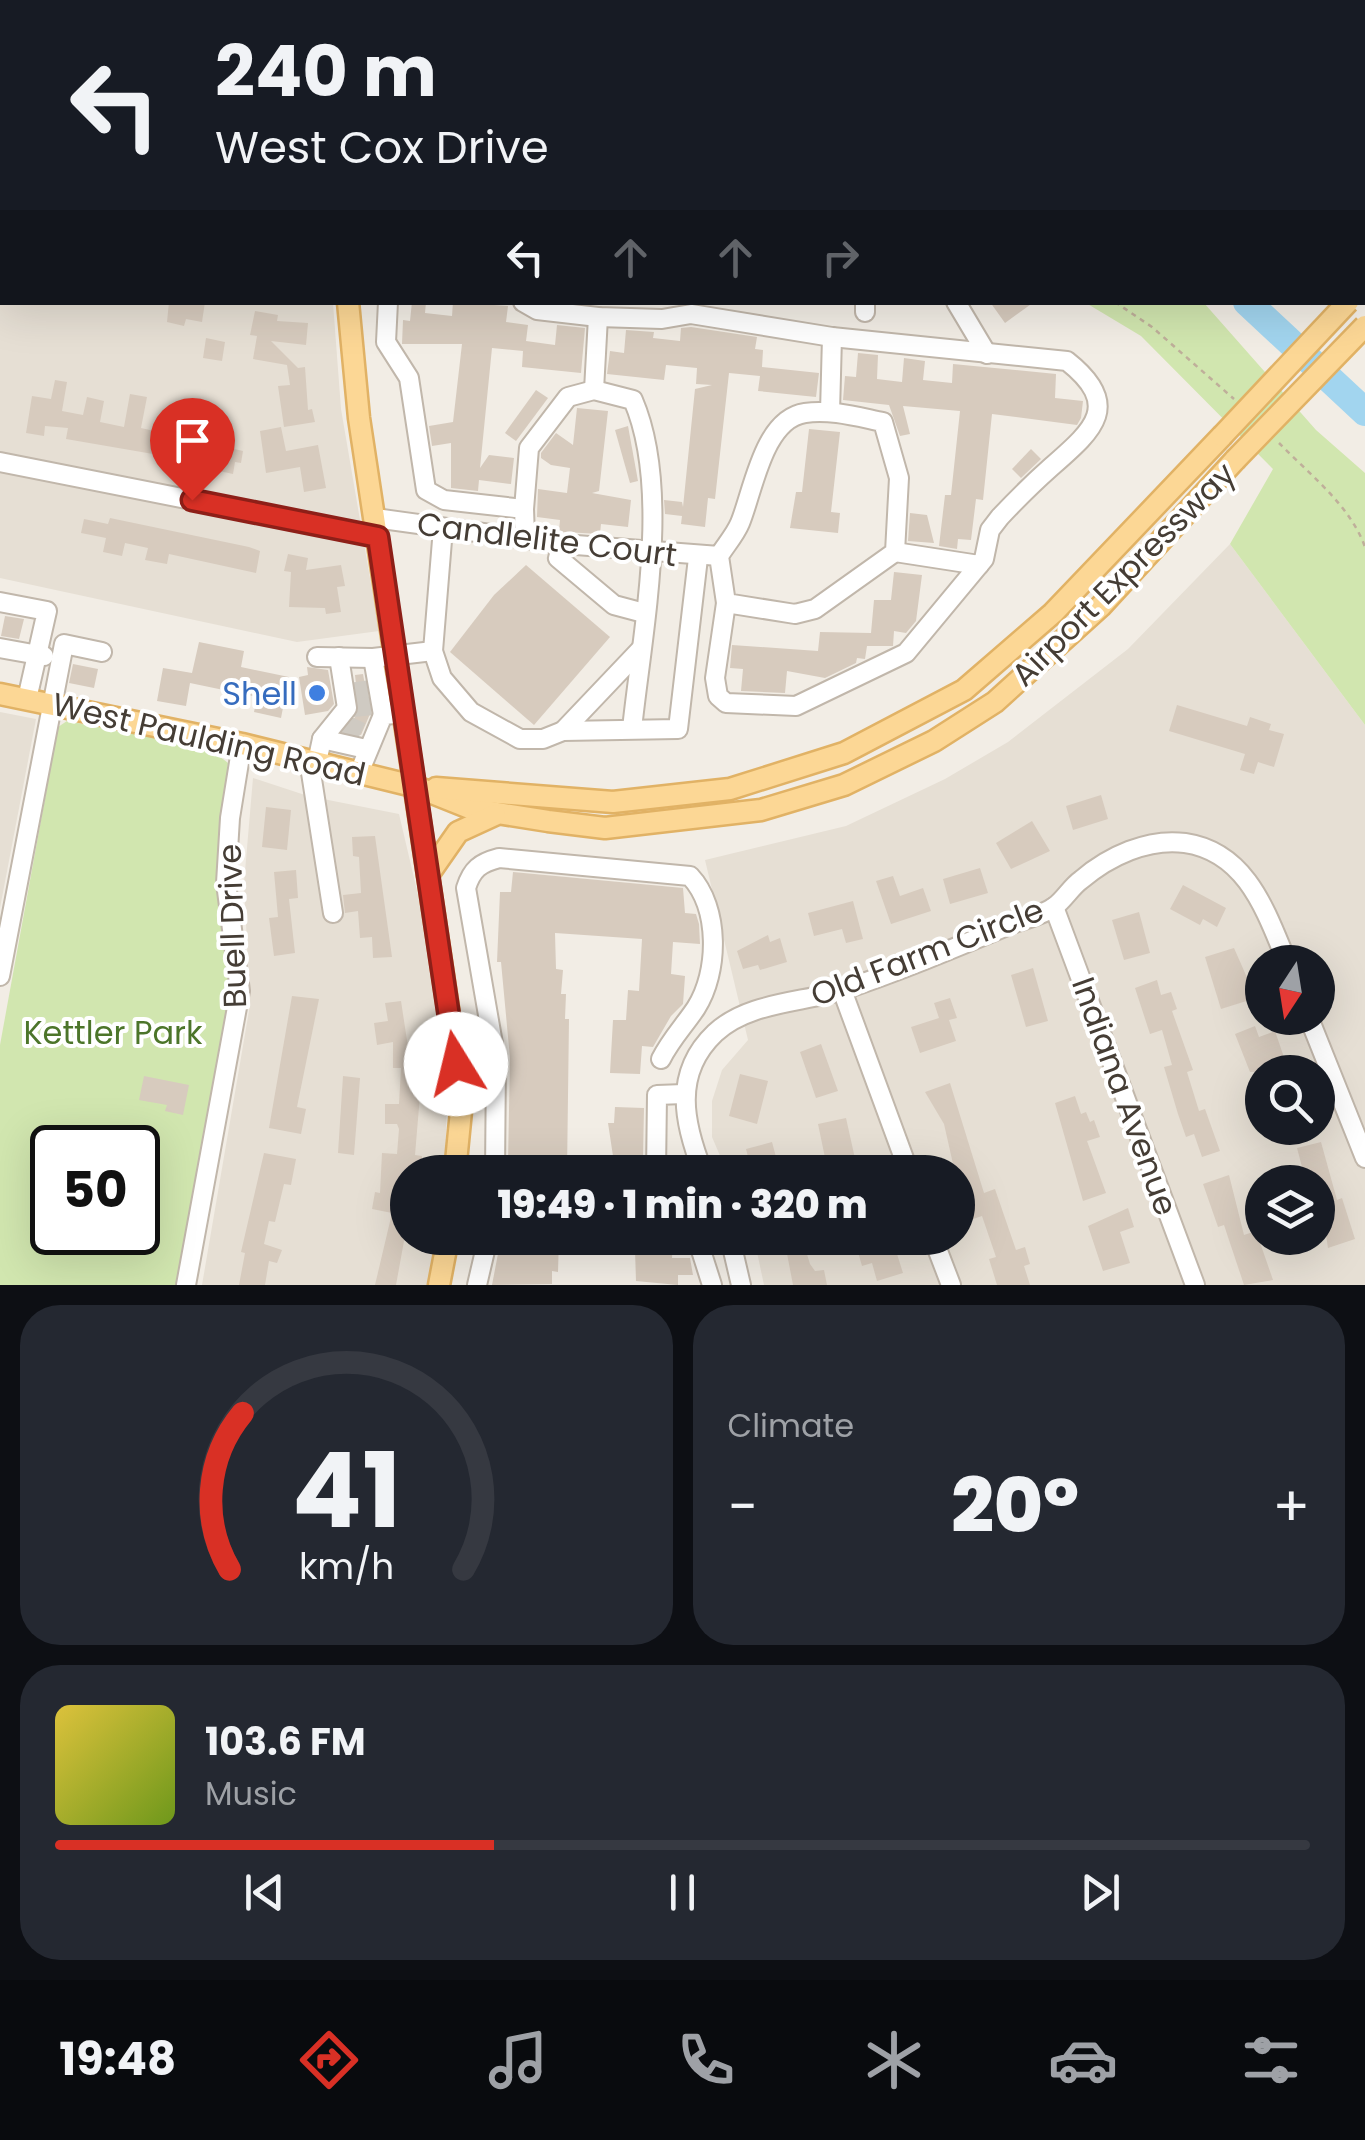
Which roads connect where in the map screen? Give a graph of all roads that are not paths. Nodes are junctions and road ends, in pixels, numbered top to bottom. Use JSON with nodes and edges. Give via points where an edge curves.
{"nodes":[{"id":1,"x":348,"y":305,"type":"edge"},
{"id":2,"x":388,"y":305,"type":"edge"},
{"id":3,"x":528,"y":305,"type":"edge"},
{"id":4,"x":958,"y":305,"type":"edge"},
{"id":5,"x":1345,"y":305,"type":"edge"},
{"id":6,"x":598,"y":317,"type":"junction"},
{"id":7,"x":1365,"y":326,"type":"edge"},
{"id":8,"x":832,"y":337,"type":"junction"},
{"id":9,"x":986,"y":354,"type":"junction"},
{"id":10,"x":594,"y":390,"type":"junction"},
{"id":11,"x":830,"y":412,"type":"junction"},
{"id":12,"x":0,"y":462,"type":"edge"},
{"id":13,"x":524,"y":509,"type":"junction"},
{"id":14,"x":376,"y":527,"type":"junction"},
{"id":15,"x":443,"y":528,"type":"junction"},
{"id":16,"x":525,"y":537,"type":"junction"},
{"id":17,"x":563,"y":544,"type":"junction"},
{"id":18,"x":649,"y":550,"type":"junction"},
{"id":19,"x":895,"y":552,"type":"junction"},
{"id":20,"x":718,"y":556,"type":"junction"},
{"id":21,"x":698,"y":558,"type":"junction"},
{"id":22,"x":979,"y":565,"type":"junction"},
{"id":23,"x":0,"y":602,"type":"edge"},
{"id":24,"x":726,"y":603,"type":"junction"},
{"id":25,"x":644,"y":613,"type":"junction"},
{"id":26,"x":0,"y":648,"type":"edge"},
{"id":27,"x":640,"y":650,"type":"junction"},
{"id":28,"x":433,"y":651,"type":"junction"},
{"id":29,"x":102,"y":652,"type":"dead end"},
{"id":30,"x":396,"y":654,"type":"junction"},
{"id":31,"x":36,"y":655,"type":"junction"},
{"id":32,"x":318,"y":657,"type":"dead end"},
{"id":33,"x":338,"y":657,"type":"junction"},
{"id":34,"x":373,"y":658,"type":"junction"},
{"id":35,"x":60,"y":659,"type":"junction"},
{"id":36,"x":0,"y":694,"type":"edge"},
{"id":37,"x":28,"y":699,"type":"junction"},
{"id":38,"x":377,"y":701,"type":"junction"},
{"id":39,"x":51,"y":703,"type":"junction"},
{"id":40,"x":405,"y":712,"type":"junction"},
{"id":41,"x":632,"y":729,"type":"junction"},
{"id":42,"x":563,"y":730,"type":"junction"},
{"id":43,"x":322,"y":739,"type":"junction"},
{"id":44,"x":368,"y":739,"type":"junction"},
{"id":45,"x":242,"y":744,"type":"junction"},
{"id":46,"x":313,"y":761,"type":"junction"},
{"id":47,"x":359,"y":773,"type":"junction"},
{"id":48,"x":417,"y":787,"type":"junction"},
{"id":49,"x":499,"y":814,"type":"junction"},
{"id":50,"x":428,"y":875,"type":"junction"},
{"id":51,"x":1054,"y":907,"type":"junction"},
{"id":52,"x":333,"y":913,"type":"dead end"},
{"id":53,"x":1279,"y":945,"type":"edge"},
{"id":54,"x":0,"y":976,"type":"edge"},
{"id":55,"x":842,"y":990,"type":"junction"},
{"id":56,"x":695,"y":1009,"type":"junction"},
{"id":57,"x":714,"y":1034,"type":"junction"},
{"id":58,"x":1316,"y":1035,"type":"edge"},
{"id":59,"x":661,"y":1059,"type":"dead end"},
{"id":60,"x":684,"y":1094,"type":"junction"},
{"id":61,"x":456,"y":1155,"type":"edge"},
{"id":62,"x":495,"y":1155,"type":"edge"},
{"id":63,"x":661,"y":1155,"type":"edge"},
{"id":64,"x":697,"y":1155,"type":"edge"},
{"id":65,"x":903,"y":1155,"type":"edge"},
{"id":66,"x":1365,"y":1158,"type":"edge"},
{"id":67,"x":445,"y":1255,"type":"edge"},
{"id":68,"x":484,"y":1255,"type":"edge"},
{"id":69,"x":702,"y":1255,"type":"edge"},
{"id":70,"x":734,"y":1255,"type":"edge"},
{"id":71,"x":940,"y":1255,"type":"edge"},
{"id":72,"x":186,"y":1285,"type":"edge"},
{"id":73,"x":439,"y":1285,"type":"edge"},
{"id":74,"x":477,"y":1285,"type":"edge"},
{"id":75,"x":712,"y":1285,"type":"edge"},
{"id":76,"x":741,"y":1285,"type":"edge"},
{"id":77,"x":951,"y":1285,"type":"edge"},
{"id":78,"x":1195,"y":1285,"type":"edge"}],
"edges":[{"from":1,"to":14,"type":"main road"},
{"from":2,"to":13,"type":"street","via":[[386,342],[409,378],[426,490],[444,500]]},
{"from":3,"to":6,"type":"street"},
{"from":4,"to":9,"type":"street"},
{"from":5,"to":48,"type":"main road","name":"Airport Expressway","bridge":true,"via":[[1054,613],[964,690],[844,753],[730,789],[612,802]]},
{"from":6,"to":8,"type":"street","via":[[691,314]]},
{"from":6,"to":10,"type":"street"},
{"from":7,"to":49,"type":"main road","name":"Airport Expressway","bridge":true,"via":[[1102,606],[995,702],[934,741],[844,785],[761,810],[621,826]]},
{"from":8,"to":9,"type":"street"},
{"from":8,"to":11,"type":"street"},
{"from":9,"to":22,"type":"street","via":[[1067,361],[1090,379],[1099,405],[1094,430],[990,530]]},
{"from":10,"to":13,"type":"street","via":[[568,398],[532,441]]},
{"from":10,"to":18,"type":"street","via":[[633,400],[642,421],[650,475]]},
{"from":11,"to":19,"type":"street","name":"Candlelite Court","via":[[883,422],[899,478]]},
{"from":11,"to":20,"type":"street","name":"Candlelite Court","via":[[784,422],[748,487],[740,526]]},
{"from":12,"to":14,"type":"street","name":"Candlelite Court"},
{"from":13,"to":16,"type":"street"},
{"from":14,"to":15,"type":"street","name":"Candlelite Court"},
{"from":14,"to":30,"type":"main road"},
{"from":15,"to":16,"type":"street","name":"Candlelite Court"},
{"from":15,"to":28,"type":"street"},
{"from":16,"to":17,"type":"street","name":"Candlelite Court"},
{"from":17,"to":18,"type":"street","name":"Candlelite Court"},
{"from":17,"to":25,"type":"street","via":[[558,558],[614,605]]},
{"from":18,"to":21,"type":"street","name":"Candlelite Court"},
{"from":18,"to":25,"type":"street"},
{"from":19,"to":22,"type":"street"},
{"from":19,"to":24,"type":"street","via":[[816,609],[794,614]]},
{"from":20,"to":21,"type":"street","name":"Candlelite Court"},
{"from":20,"to":24,"type":"street","name":"Candlelite Court"},
{"from":21,"to":41,"type":"street","via":[[678,729]]},
{"from":22,"to":24,"type":"street","name":"Candlelite Court","via":[[906,653],[796,706],[726,703],[718,696]]},
{"from":23,"to":31,"type":"street","via":[[47,611]]},
{"from":25,"to":27,"type":"street"},
{"from":26,"to":31,"type":"street"},
{"from":27,"to":41,"type":"street"},
{"from":27,"to":42,"type":"street"},
{"from":28,"to":30,"type":"street"},
{"from":28,"to":42,"type":"street","via":[[452,694],[494,728],[543,740]]},
{"from":29,"to":35,"type":"street","via":[[64,644]]},
{"from":30,"to":34,"type":"street"},
{"from":30,"to":40,"type":"main road"},
{"from":31,"to":35,"type":"street"},
{"from":31,"to":37,"type":"street"},
{"from":32,"to":33,"type":"street"},
{"from":33,"to":34,"type":"street"},
{"from":33,"to":43,"type":"street","via":[[346,708]]},
{"from":34,"to":38,"type":"street"},
{"from":35,"to":39,"type":"street"},
{"from":36,"to":37,"type":"main road","name":"West Paulding Road"},
{"from":37,"to":39,"type":"main road","name":"West Paulding Road"},
{"from":38,"to":40,"type":"street"},
{"from":38,"to":44,"type":"street"},
{"from":39,"to":45,"type":"main road","name":"West Paulding Road"},
{"from":39,"to":54,"type":"street"},
{"from":40,"to":48,"type":"main road"},
{"from":41,"to":42,"type":"street"},
{"from":43,"to":44,"type":"street"},
{"from":43,"to":46,"type":"street"},
{"from":44,"to":47,"type":"street"},
{"from":45,"to":46,"type":"main road","name":"West Paulding Road"},
{"from":45,"to":72,"type":"street","name":"Buell Drive","via":[[226,883],[240,992]]},
{"from":46,"to":47,"type":"main road","name":"West Paulding Road"},
{"from":46,"to":52,"type":"street"},
{"from":47,"to":48,"type":"main road","name":"West Paulding Road"},
{"from":48,"to":49,"type":"main road","name":"Airport Expressway"},
{"from":48,"to":50,"type":"main road"},
{"from":49,"to":50,"type":"main road","via":[[458,832]]},
{"from":50,"to":61,"type":"main road","via":[[462,1101]]},
{"from":51,"to":53,"type":"street","name":"Old Farm Circle","via":[[1114,858],[1164,842],[1206,848],[1247,877]]},
{"from":51,"to":55,"type":"street","name":"Old Farm Circle"},
{"from":51,"to":78,"type":"street","name":"Indiana Avenue"},
{"from":55,"to":57,"type":"street","name":"Old Farm Circle","via":[[739,1016]]},
{"from":55,"to":65,"type":"street"},
{"from":56,"to":57,"type":"street"},
{"from":56,"to":59,"type":"street"},
{"from":56,"to":62,"type":"street","via":[[714,950],[708,912],[690,876],[500,858],[471,872],[468,906],[496,1061]]},
{"from":57,"to":60,"type":"street","via":[[694,1060]]},
{"from":58,"to":66,"type":"street"},
{"from":60,"to":63,"type":"street","via":[[657,1095]]},
{"from":60,"to":64,"type":"street"},
{"from":67,"to":73,"type":"main road"},
{"from":68,"to":74,"type":"street"},
{"from":69,"to":75,"type":"street"},
{"from":70,"to":76,"type":"street"},
{"from":71,"to":77,"type":"street"}]}
